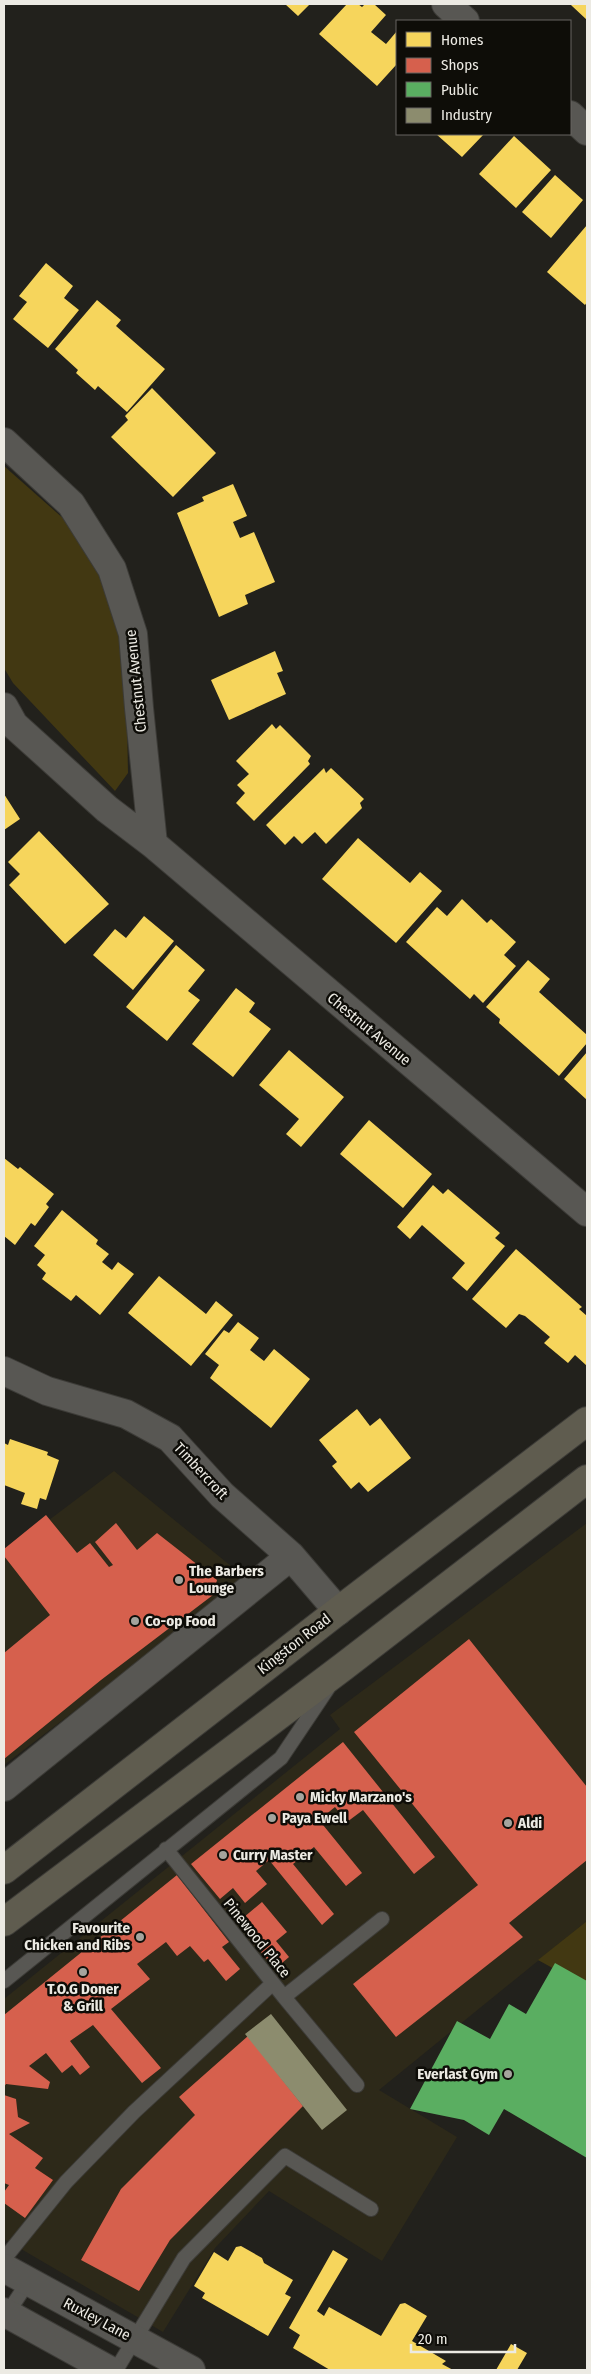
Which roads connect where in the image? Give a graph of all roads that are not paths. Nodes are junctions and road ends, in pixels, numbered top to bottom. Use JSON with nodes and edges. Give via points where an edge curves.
{"nodes":[{"id":1,"x":446,"y":4,"type":"edge"},
{"id":2,"x":464,"y":20,"type":"edge"},
{"id":3,"x":571,"y":116,"type":"edge"},
{"id":4,"x":587,"y":131,"type":"edge"},
{"id":5,"x":4,"y":442,"type":"edge"},
{"id":6,"x":4,"y":707,"type":"edge"},
{"id":7,"x":153,"y":844,"type":"junction"},
{"id":8,"x":587,"y":1212,"type":"edge"},
{"id":9,"x":4,"y":1371,"type":"edge"},
{"id":10,"x":587,"y":1421,"type":"edge"},
{"id":11,"x":587,"y":1479,"type":"edge"},
{"id":12,"x":291,"y":1556,"type":"junction"},
{"id":13,"x":338,"y":1611,"type":"junction"},
{"id":14,"x":343,"y":1667,"type":"junction"},
{"id":15,"x":4,"y":1787,"type":"edge"},
{"id":16,"x":166,"y":1849,"type":"junction"},
{"id":17,"x":4,"y":1870,"type":"edge"},
{"id":18,"x":382,"y":1919,"type":"dead end"},
{"id":19,"x":4,"y":1922,"type":"edge"},
{"id":20,"x":4,"y":1981,"type":"edge"},
{"id":21,"x":272,"y":1984,"type":"junction"},
{"id":22,"x":284,"y":1997,"type":"junction"},
{"id":23,"x":357,"y":2085,"type":"dead end"},
{"id":24,"x":371,"y":2209,"type":"dead end"},
{"id":25,"x":4,"y":2258,"type":"edge"},
{"id":26,"x":4,"y":2268,"type":"edge"},
{"id":27,"x":28,"y":2282,"type":"junction"},
{"id":28,"x":5,"y":2315,"type":"edge"},
{"id":29,"x":134,"y":2340,"type":"junction"},
{"id":30,"x":109,"y":2370,"type":"edge"},
{"id":31,"x":116,"y":2370,"type":"edge"},
{"id":32,"x":191,"y":2370,"type":"edge"}],
"edges":[{"from":1,"to":2,"type":"street"},
{"from":3,"to":4,"type":"street"},
{"from":5,"to":7,"type":"street","name":"Chestnut Avenue","via":[[71,504],[112,569],[133,634]]},
{"from":6,"to":7,"type":"street","name":"Chestnut Avenue","via":[[14,725],[107,809]]},
{"from":7,"to":8,"type":"street","name":"Chestnut Avenue"},
{"from":9,"to":12,"type":"street","name":"Timbercroft","via":[[48,1391],[126,1414],[170,1438],[222,1495]]},
{"from":10,"to":13,"type":"highway","name":"Kingston Road"},
{"from":11,"to":14,"type":"highway"},
{"from":12,"to":13,"type":"street","name":"Timbercroft"},
{"from":12,"to":15,"type":"street"},
{"from":13,"to":17,"type":"highway","name":"Kingston Road"},
{"from":14,"to":16,"type":"lane","via":[[281,1758]]},
{"from":14,"to":19,"type":"highway"},
{"from":16,"to":20,"type":"lane"},
{"from":16,"to":21,"type":"lane","name":"Pinewood Place"},
{"from":18,"to":22,"type":"lane","name":"Pinewood Place"},
{"from":21,"to":22,"type":"lane","name":"Pinewood Place"},
{"from":21,"to":25,"type":"lane","via":[[134,2112],[66,2182]]},
{"from":22,"to":23,"type":"lane"},
{"from":24,"to":29,"type":"lane","via":[[285,2156],[184,2258]]},
{"from":26,"to":27,"type":"street","name":"Ruxley Lane"},
{"from":27,"to":28,"type":"lane"},
{"from":27,"to":29,"type":"street","name":"Ruxley Lane"},
{"from":28,"to":30,"type":"street"},
{"from":29,"to":31,"type":"lane"},
{"from":29,"to":32,"type":"street","name":"Ruxley Lane"}]}
